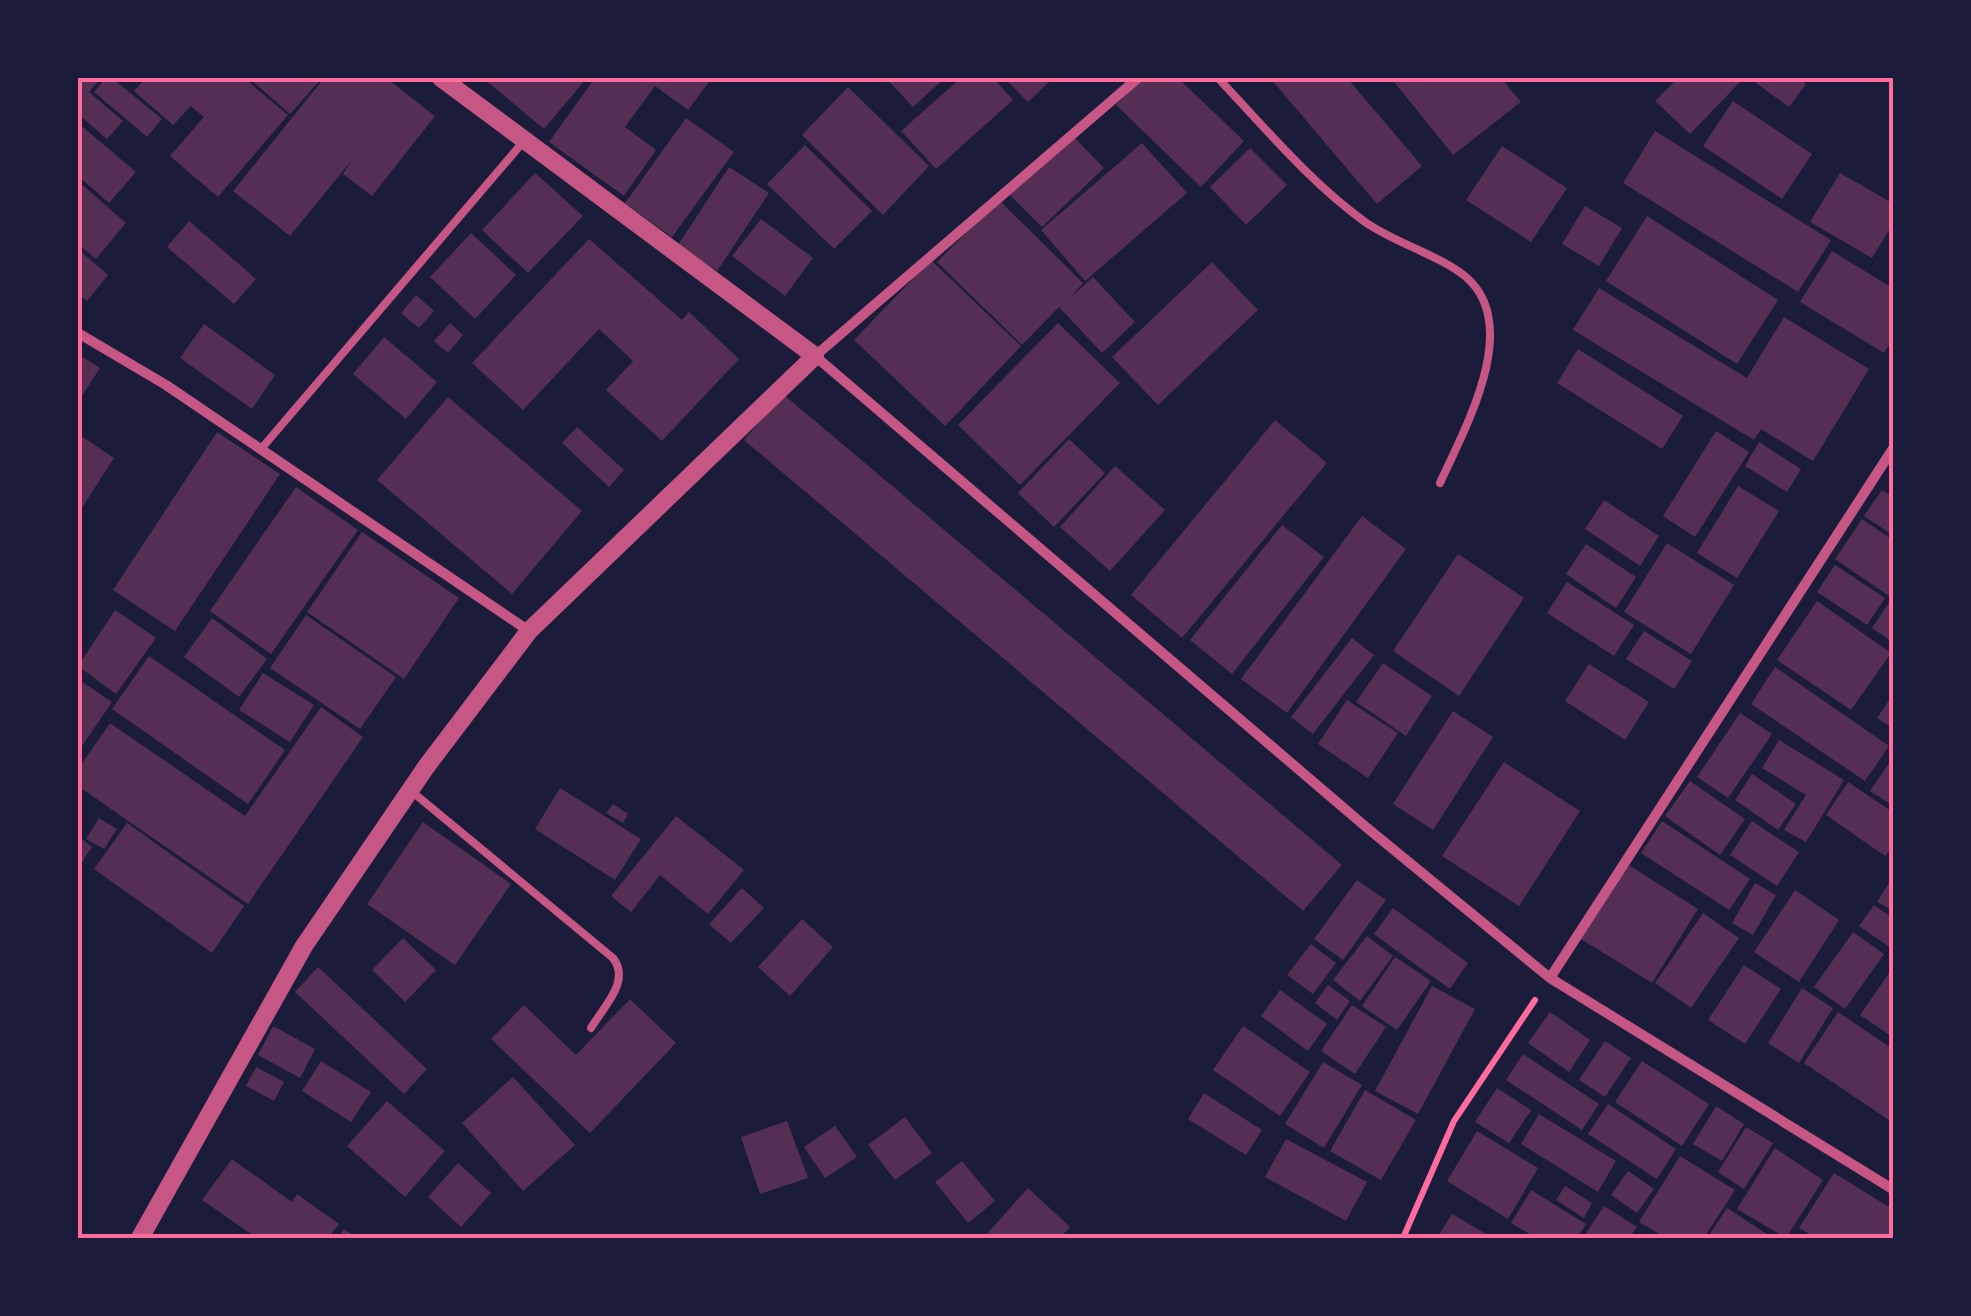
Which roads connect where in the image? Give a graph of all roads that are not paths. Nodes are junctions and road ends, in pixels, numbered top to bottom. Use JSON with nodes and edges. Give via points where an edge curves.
{"nodes":[{"id":1,"x":441,"y":78,"type":"edge"},
{"id":2,"x":1138,"y":78,"type":"edge"},
{"id":3,"x":1218,"y":78,"type":"edge"},
{"id":4,"x":524,"y":141,"type":"junction"},
{"id":5,"x":78,"y":333,"type":"edge"},
{"id":6,"x":814,"y":356,"type":"junction"},
{"id":7,"x":1894,"y":447,"type":"edge"},
{"id":8,"x":261,"y":449,"type":"junction"},
{"id":9,"x":1440,"y":482,"type":"dead end"},
{"id":10,"x":529,"y":632,"type":"junction"},
{"id":11,"x":410,"y":790,"type":"junction"},
{"id":12,"x":1550,"y":978,"type":"junction"},
{"id":13,"x":591,"y":1028,"type":"dead end"},
{"id":14,"x":1894,"y":1190,"type":"edge"},
{"id":15,"x":140,"y":1238,"type":"edge"}],
"edges":[{"from":1,"to":4,"type":"street"},
{"from":2,"to":6,"type":"street"},
{"from":3,"to":9,"type":"lane","via":[[1322,188],[1479,291],[1490,326],[1487,365]]},
{"from":4,"to":6,"type":"street"},
{"from":4,"to":8,"type":"lane"},
{"from":5,"to":8,"type":"street"},
{"from":6,"to":10,"type":"street"},
{"from":6,"to":12,"type":"street"},
{"from":7,"to":12,"type":"street"},
{"from":8,"to":10,"type":"street"},
{"from":10,"to":11,"type":"street"},
{"from":11,"to":13,"type":"lane","via":[[621,968]]},
{"from":11,"to":15,"type":"street","via":[[304,946]]},
{"from":12,"to":14,"type":"street"}]}
